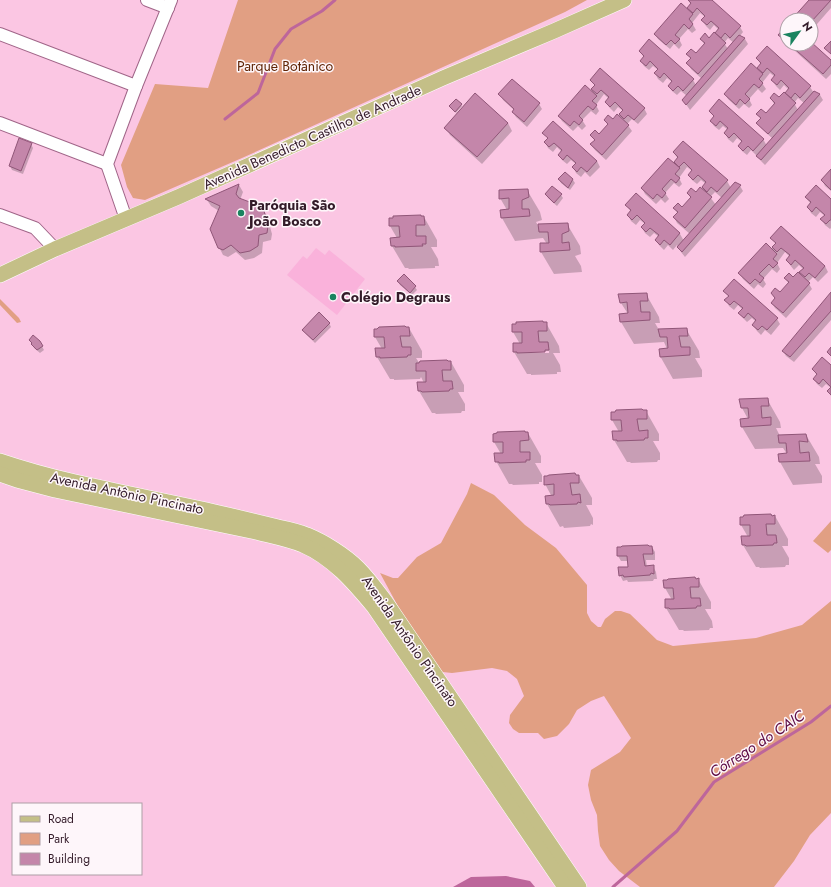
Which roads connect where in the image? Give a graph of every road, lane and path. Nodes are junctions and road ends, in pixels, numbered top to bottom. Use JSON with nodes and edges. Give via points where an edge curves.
{"nodes":[{"id":1,"x":147,"y":0,"type":"edge"},
{"id":2,"x":624,"y":0,"type":"edge"},
{"id":3,"x":170,"y":4,"type":"edge"},
{"id":4,"x":0,"y":34,"type":"edge"},
{"id":5,"x":136,"y":86,"type":"junction"},
{"id":6,"x":0,"y":124,"type":"edge"},
{"id":7,"x":107,"y":164,"type":"junction"},
{"id":8,"x":0,"y":215,"type":"edge"},
{"id":9,"x":126,"y":219,"type":"junction"},
{"id":10,"x":55,"y":249,"type":"junction"},
{"id":11,"x":0,"y":275,"type":"edge"},
{"id":12,"x":0,"y":461,"type":"edge"},
{"id":13,"x":0,"y":474,"type":"edge"},
{"id":14,"x":565,"y":887,"type":"edge"},
{"id":15,"x":580,"y":887,"type":"edge"}],
"edges":[{"from":1,"to":3,"type":"street"},
{"from":2,"to":9,"type":"main road","name":"Avenida Benedicto Castilho de Andrade"},
{"from":3,"to":5,"type":"street"},
{"from":4,"to":5,"type":"street"},
{"from":5,"to":7,"type":"street"},
{"from":6,"to":7,"type":"street"},
{"from":7,"to":9,"type":"street"},
{"from":8,"to":10,"type":"street","via":[[36,228]]},
{"from":9,"to":10,"type":"main road","name":"Avenida Benedicto Castilho de Andrade"},
{"from":10,"to":11,"type":"main road","name":"Avenida Benedicto Castilho de Andrade"},
{"from":12,"to":15,"type":"main road","name":"Avenida Antônio Pincinato","via":[[57,478],[307,534],[341,554],[357,567],[385,601]]},
{"from":13,"to":14,"type":"main road","name":"Avenida Antônio Pincinato","via":[[55,490],[285,539],[316,552],[333,564],[348,577],[374,608]]}]}
